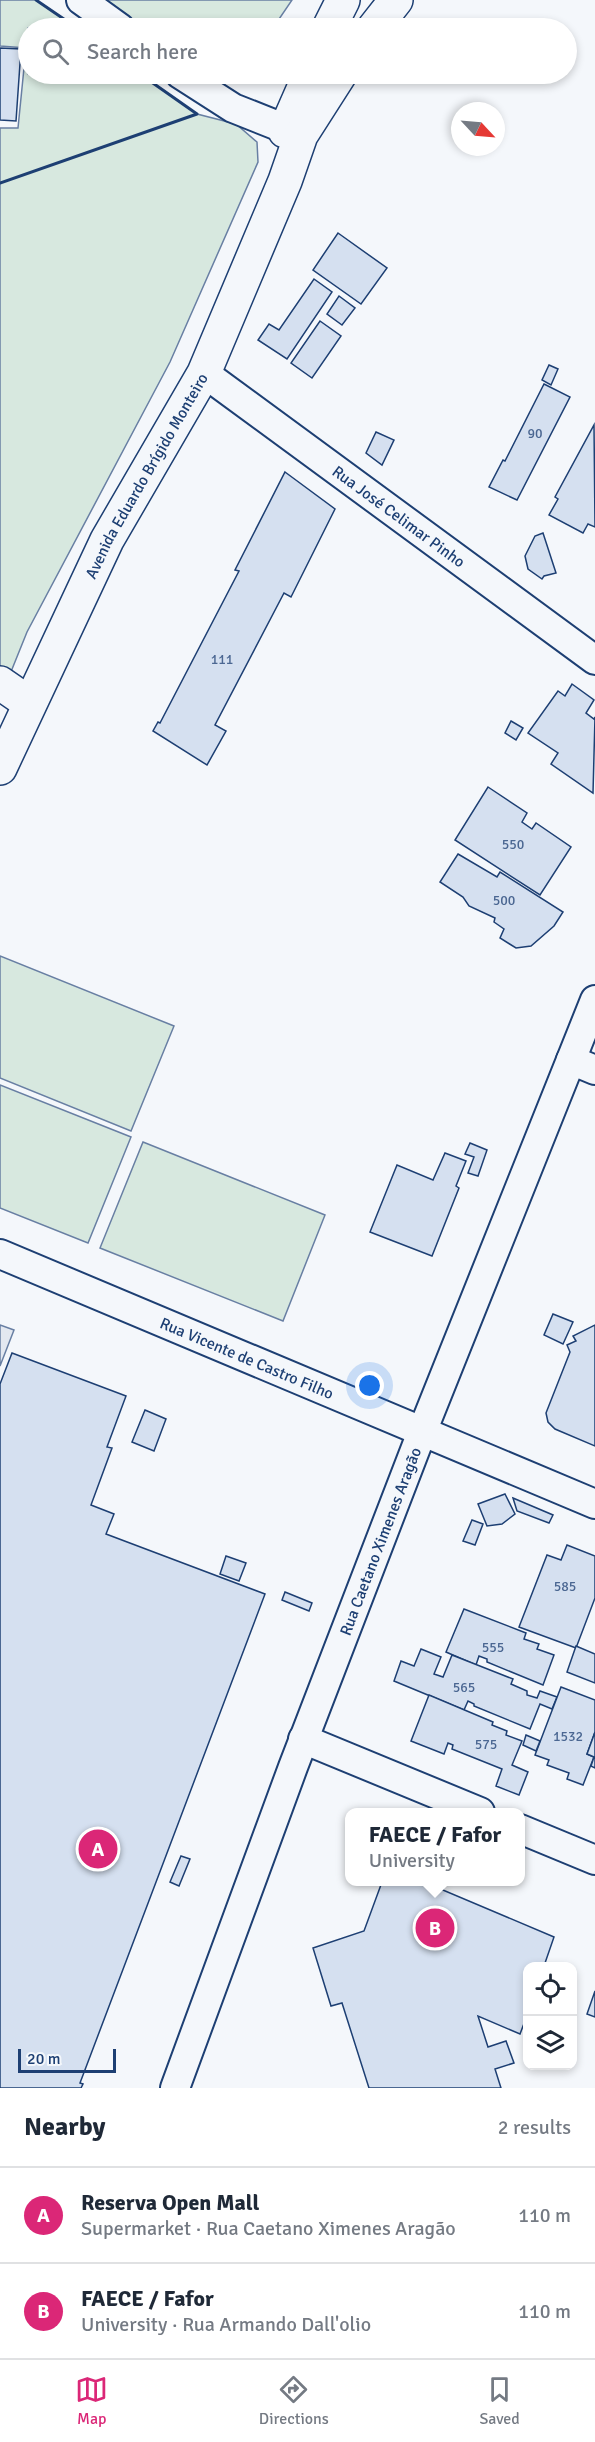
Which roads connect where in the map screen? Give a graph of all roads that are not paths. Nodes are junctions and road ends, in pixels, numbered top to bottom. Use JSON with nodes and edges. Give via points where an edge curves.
{"nodes":[{"id":1,"x":81,"y":0,"type":"edge"},
{"id":2,"x":343,"y":0,"type":"edge"},
{"id":3,"x":396,"y":0,"type":"edge"},
{"id":4,"x":106,"y":18,"type":"edge"},
{"id":5,"x":334,"y":18,"type":"edge"},
{"id":6,"x":382,"y":18,"type":"edge"},
{"id":7,"x":196,"y":84,"type":"edge"},
{"id":8,"x":307,"y":84,"type":"edge"},
{"id":9,"x":332,"y":84,"type":"edge"},
{"id":10,"x":293,"y":132,"type":"junction"},
{"id":11,"x":204,"y":373,"type":"junction"},
{"id":12,"x":595,"y":660,"type":"edge"},
{"id":13,"x":0,"y":683,"type":"edge"},
{"id":14,"x":29,"y":703,"type":"junction"},
{"id":15,"x":0,"y":768,"type":"edge"},
{"id":16,"x":595,"y":1000,"type":"edge"},
{"id":17,"x":583,"y":1065,"type":"edge"},
{"id":18,"x":0,"y":1254,"type":"edge"},
{"id":19,"x":422,"y":1432,"type":"junction"},
{"id":20,"x":595,"y":1504,"type":"edge"},
{"id":21,"x":303,"y":1739,"type":"junction"},
{"id":22,"x":470,"y":1808,"type":"edge"},
{"id":23,"x":525,"y":1831,"type":"edge"},
{"id":24,"x":595,"y":1860,"type":"edge"},
{"id":25,"x":175,"y":2088,"type":"edge"}],
"edges":[{"from":1,"to":4,"type":"street"},
{"from":2,"to":5,"type":"main road"},
{"from":3,"to":6,"type":"main road"},
{"from":7,"to":10,"type":"street","via":[[233,108]]},
{"from":8,"to":10,"type":"main road","name":"Avenida Eduardo Brígido Monteiro"},
{"from":9,"to":10,"type":"main road","name":"Avenida Eduardo Brígido Monteiro"},
{"from":10,"to":11,"type":"main road","name":"Avenida Eduardo Brígido Monteiro","via":[[285,181]]},
{"from":11,"to":12,"type":"street","name":"Rua José Celimar Pinho"},
{"from":11,"to":14,"type":"main road","name":"Avenida Eduardo Brígido Monteiro","via":[[107,540]]},
{"from":13,"to":14,"type":"main road"},
{"from":14,"to":15,"type":"main road","name":"Avenida Eduardo Brígido Monteiro"},
{"from":16,"to":17,"type":"street","name":"Rua Caetano Ximenes Aragão"},
{"from":17,"to":19,"type":"street","name":"Rua Caetano Ximenes Aragão"},
{"from":18,"to":19,"type":"street","name":"Rua Vicente de Castro Filho"},
{"from":19,"to":20,"type":"street","name":"Rua Vicente de Castro Filho"},
{"from":19,"to":21,"type":"street","name":"Rua Caetano Ximenes Aragão"},
{"from":21,"to":22,"type":"street"},
{"from":21,"to":25,"type":"street","name":"Rua Caetano Ximenes Aragão"},
{"from":23,"to":24,"type":"street"}]}
